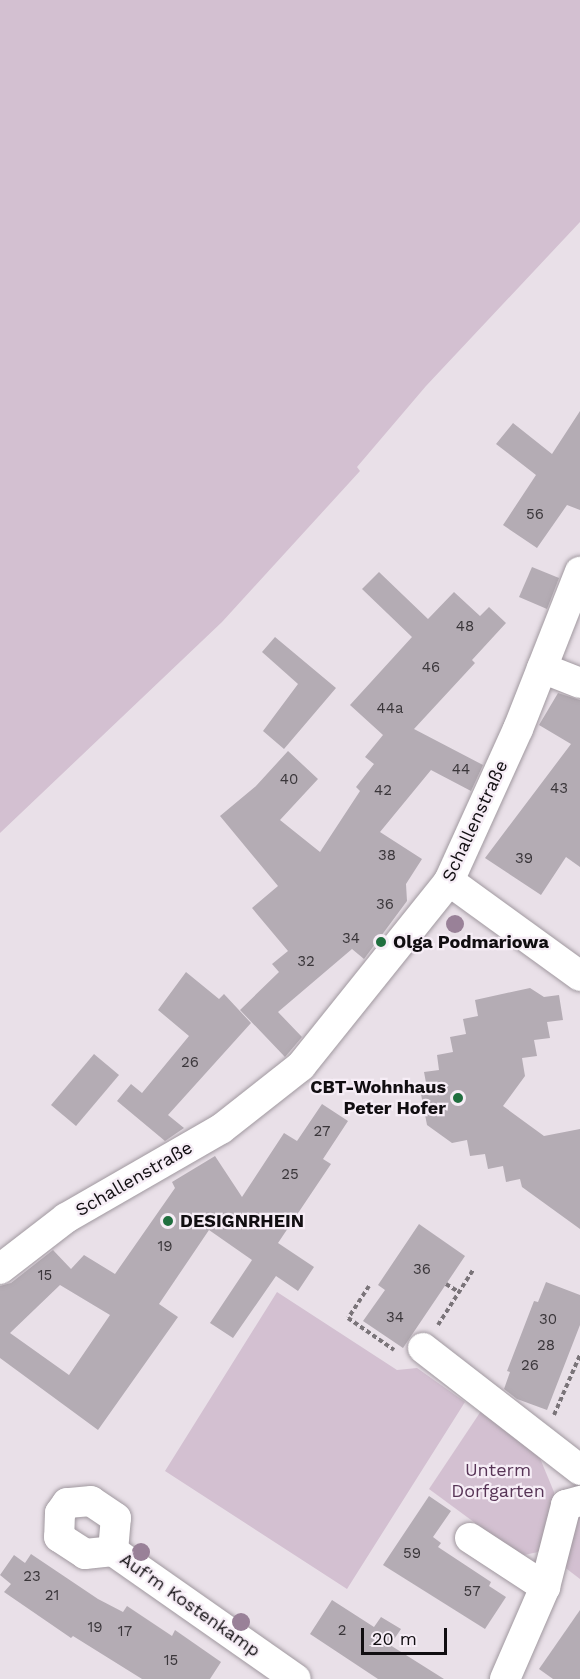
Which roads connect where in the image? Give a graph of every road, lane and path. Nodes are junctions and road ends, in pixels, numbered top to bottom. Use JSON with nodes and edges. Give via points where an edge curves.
{"nodes":[{"id":1,"x":580,"y":572,"type":"edge"},
{"id":2,"x":542,"y":668,"type":"junction"},
{"id":3,"x":580,"y":683,"type":"edge"},
{"id":4,"x":449,"y":881,"type":"junction"},
{"id":5,"x":580,"y":976,"type":"edge"},
{"id":6,"x":0,"y":1269,"type":"edge"},
{"id":7,"x":473,"y":1270,"type":"dead end"},
{"id":8,"x":446,"y":1284,"type":"dead end"},
{"id":9,"x":369,"y":1286,"type":"dead end"},
{"id":10,"x":459,"y":1292,"type":"junction"},
{"id":11,"x":423,"y":1348,"type":"junction"},
{"id":12,"x":580,"y":1355,"type":"edge"},
{"id":13,"x":548,"y":1444,"type":"junction"},
{"id":14,"x":580,"y":1470,"type":"edge"},
{"id":15,"x":573,"y":1503,"type":"edge"},
{"id":16,"x":470,"y":1538,"type":"dead end"},
{"id":17,"x":113,"y":1551,"type":"dead end"},
{"id":18,"x":545,"y":1587,"type":"junction"},
{"id":19,"x":296,"y":1679,"type":"edge"},
{"id":20,"x":505,"y":1679,"type":"edge"}],
"edges":[{"from":1,"to":2,"type":"street","name":"Schallenstraße"},
{"from":2,"to":3,"type":"street"},
{"from":2,"to":4,"type":"street","name":"Schallenstraße"},
{"from":4,"to":5,"type":"street"},
{"from":4,"to":6,"type":"street","name":"Schallenstraße","via":[[300,1066],[221,1129],[66,1218]]},
{"from":7,"to":10,"type":"path"},
{"from":8,"to":10,"type":"path"},
{"from":9,"to":11,"type":"path","via":[[348,1318],[406,1357]]},
{"from":10,"to":11,"type":"path"},
{"from":11,"to":13,"type":"street"},
{"from":12,"to":13,"type":"path"},
{"from":13,"to":14,"type":"street"},
{"from":13,"to":15,"type":"street"},
{"from":15,"to":18,"type":"street"},
{"from":16,"to":18,"type":"street"},
{"from":17,"to":19,"type":"street","name":"Auf'm Kostenkamp"},
{"from":18,"to":20,"type":"street"}]}
